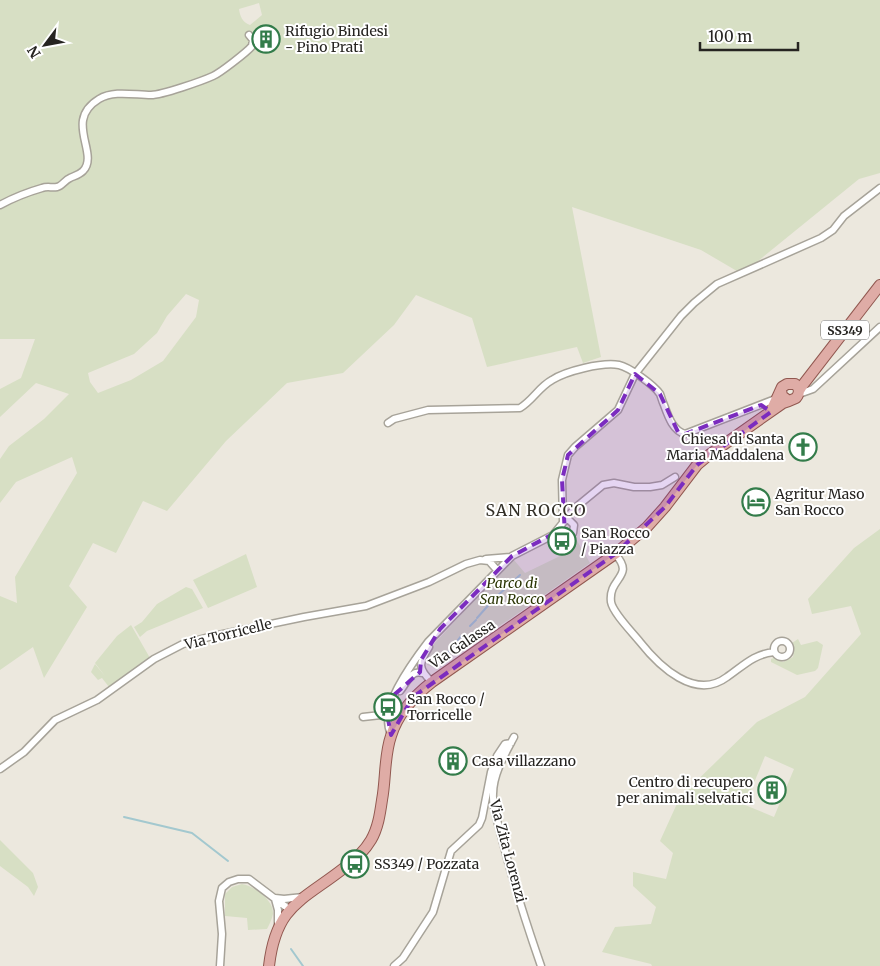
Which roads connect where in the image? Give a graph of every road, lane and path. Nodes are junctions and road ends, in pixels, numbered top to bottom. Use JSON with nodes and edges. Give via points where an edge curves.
{"nodes":[{"id":1,"x":249,"y":35,"type":"dead end"},
{"id":2,"x":880,"y":188,"type":"edge"},
{"id":3,"x":0,"y":205,"type":"edge"},
{"id":4,"x":880,"y":285,"type":"edge"},
{"id":5,"x":880,"y":328,"type":"edge"},
{"id":6,"x":635,"y":374,"type":"junction"},
{"id":7,"x":797,"y":389,"type":"junction"},
{"id":8,"x":783,"y":396,"type":"junction"},
{"id":9,"x":761,"y":404,"type":"junction"},
{"id":10,"x":771,"y":411,"type":"junction"},
{"id":11,"x":388,"y":423,"type":"dead end"},
{"id":12,"x":675,"y":477,"type":"dead end"},
{"id":13,"x":564,"y":520,"type":"junction"},
{"id":14,"x":555,"y":533,"type":"junction"},
{"id":15,"x":615,"y":554,"type":"junction"},
{"id":16,"x":512,"y":556,"type":"junction"},
{"id":17,"x":485,"y":559,"type":"junction"},
{"id":18,"x":497,"y":570,"type":"junction"},
{"id":19,"x":440,"y":629,"type":"junction"},
{"id":20,"x":774,"y":652,"type":"dead end"},
{"id":21,"x":422,"y":673,"type":"junction"},
{"id":22,"x":432,"y":682,"type":"junction"},
{"id":23,"x":394,"y":695,"type":"junction"},
{"id":24,"x":382,"y":714,"type":"junction"},
{"id":25,"x":363,"y":717,"type":"dead end"},
{"id":26,"x":391,"y":735,"type":"junction"},
{"id":27,"x":0,"y":769,"type":"edge"},
{"id":28,"x":303,"y":897,"type":"junction"},
{"id":29,"x":274,"y":898,"type":"junction"},
{"id":30,"x":290,"y":910,"type":"junction"},
{"id":31,"x":278,"y":928,"type":"junction"},
{"id":32,"x":220,"y":966,"type":"edge"},
{"id":33,"x":269,"y":966,"type":"edge"},
{"id":34,"x":394,"y":966,"type":"edge"},
{"id":35,"x":541,"y":966,"type":"edge"}],
"edges":[{"from":1,"to":3,"type":"street","via":[[254,42],[251,48],[214,76],[153,95],[113,94],[93,103],[82,126],[87,152],[84,170],[60,186],[45,186]]},
{"from":2,"to":6,"type":"street","via":[[821,238],[716,284],[680,316]]},
{"from":4,"to":7,"type":"main road","number":"SS349"},
{"from":5,"to":7,"type":"street","via":[[813,389]]},
{"from":6,"to":9,"type":"street","via":[[660,394],[678,432],[686,434]]},
{"from":6,"to":11,"type":"street","via":[[618,365],[598,365],[554,378],[520,408],[428,410]]},
{"from":6,"to":13,"type":"street","via":[[618,410],[568,455],[562,480]]},
{"from":7,"to":8,"type":"main road","number":"SS349","via":[[796,398]]},
{"from":7,"to":8,"type":"main road","number":"SS349","via":[[786,384]]},
{"from":8,"to":9,"type":"street"},
{"from":8,"to":10,"type":"main road","name":"Via Galassa"},
{"from":9,"to":10,"type":"street"},
{"from":10,"to":15,"type":"main road","name":"Via Galassa","via":[[697,465],[666,507]]},
{"from":12,"to":13,"type":"street","via":[[662,485],[650,487],[603,485]]},
{"from":13,"to":14,"type":"street"},
{"from":13,"to":14,"type":"street","via":[[574,525],[573,533],[566,536]]},
{"from":14,"to":16,"type":"street"},
{"from":15,"to":20,"type":"street","via":[[623,563],[624,572],[615,582],[612,607],[650,653],[678,677],[690,683],[714,683],[763,653]]},
{"from":15,"to":22,"type":"main road","name":"Via Galassa"},
{"from":16,"to":17,"type":"street","name":"Via Torricelle"},
{"from":16,"to":18,"type":"street"},
{"from":17,"to":18,"type":"street"},
{"from":17,"to":27,"type":"street","name":"Via Torricelle","via":[[366,606],[182,644],[154,659],[97,700],[54,720],[24,752]]},
{"from":18,"to":19,"type":"street"},
{"from":19,"to":21,"type":"street","via":[[421,660]]},
{"from":19,"to":23,"type":"street","via":[[418,656]]},
{"from":21,"to":22,"type":"street"},
{"from":21,"to":23,"type":"street","via":[[411,675],[402,690]]},
{"from":22,"to":26,"type":"main road","name":"Via Galassa","via":[[413,697]]},
{"from":23,"to":24,"type":"street"},
{"from":24,"to":25,"type":"street"},
{"from":24,"to":26,"type":"street"},
{"from":26,"to":28,"type":"main road","name":"Via Galassa","via":[[381,806],[372,838],[357,857]]},
{"from":28,"to":29,"type":"street"},
{"from":28,"to":30,"type":"main road","name":"Via Galassa"},
{"from":29,"to":30,"type":"street"},
{"from":29,"to":31,"type":"street"},
{"from":29,"to":32,"type":"street","via":[[245,878],[233,880],[222,888],[219,901]]},
{"from":30,"to":31,"type":"main road","name":"Via Galassa"},
{"from":31,"to":33,"type":"main road","name":"Via Galassa"},
{"from":34,"to":35,"type":"street","name":"Via Zita Lorenzi","via":[[403,958],[433,912],[451,851],[479,825],[497,756],[512,740],[494,784],[493,803]]}]}
